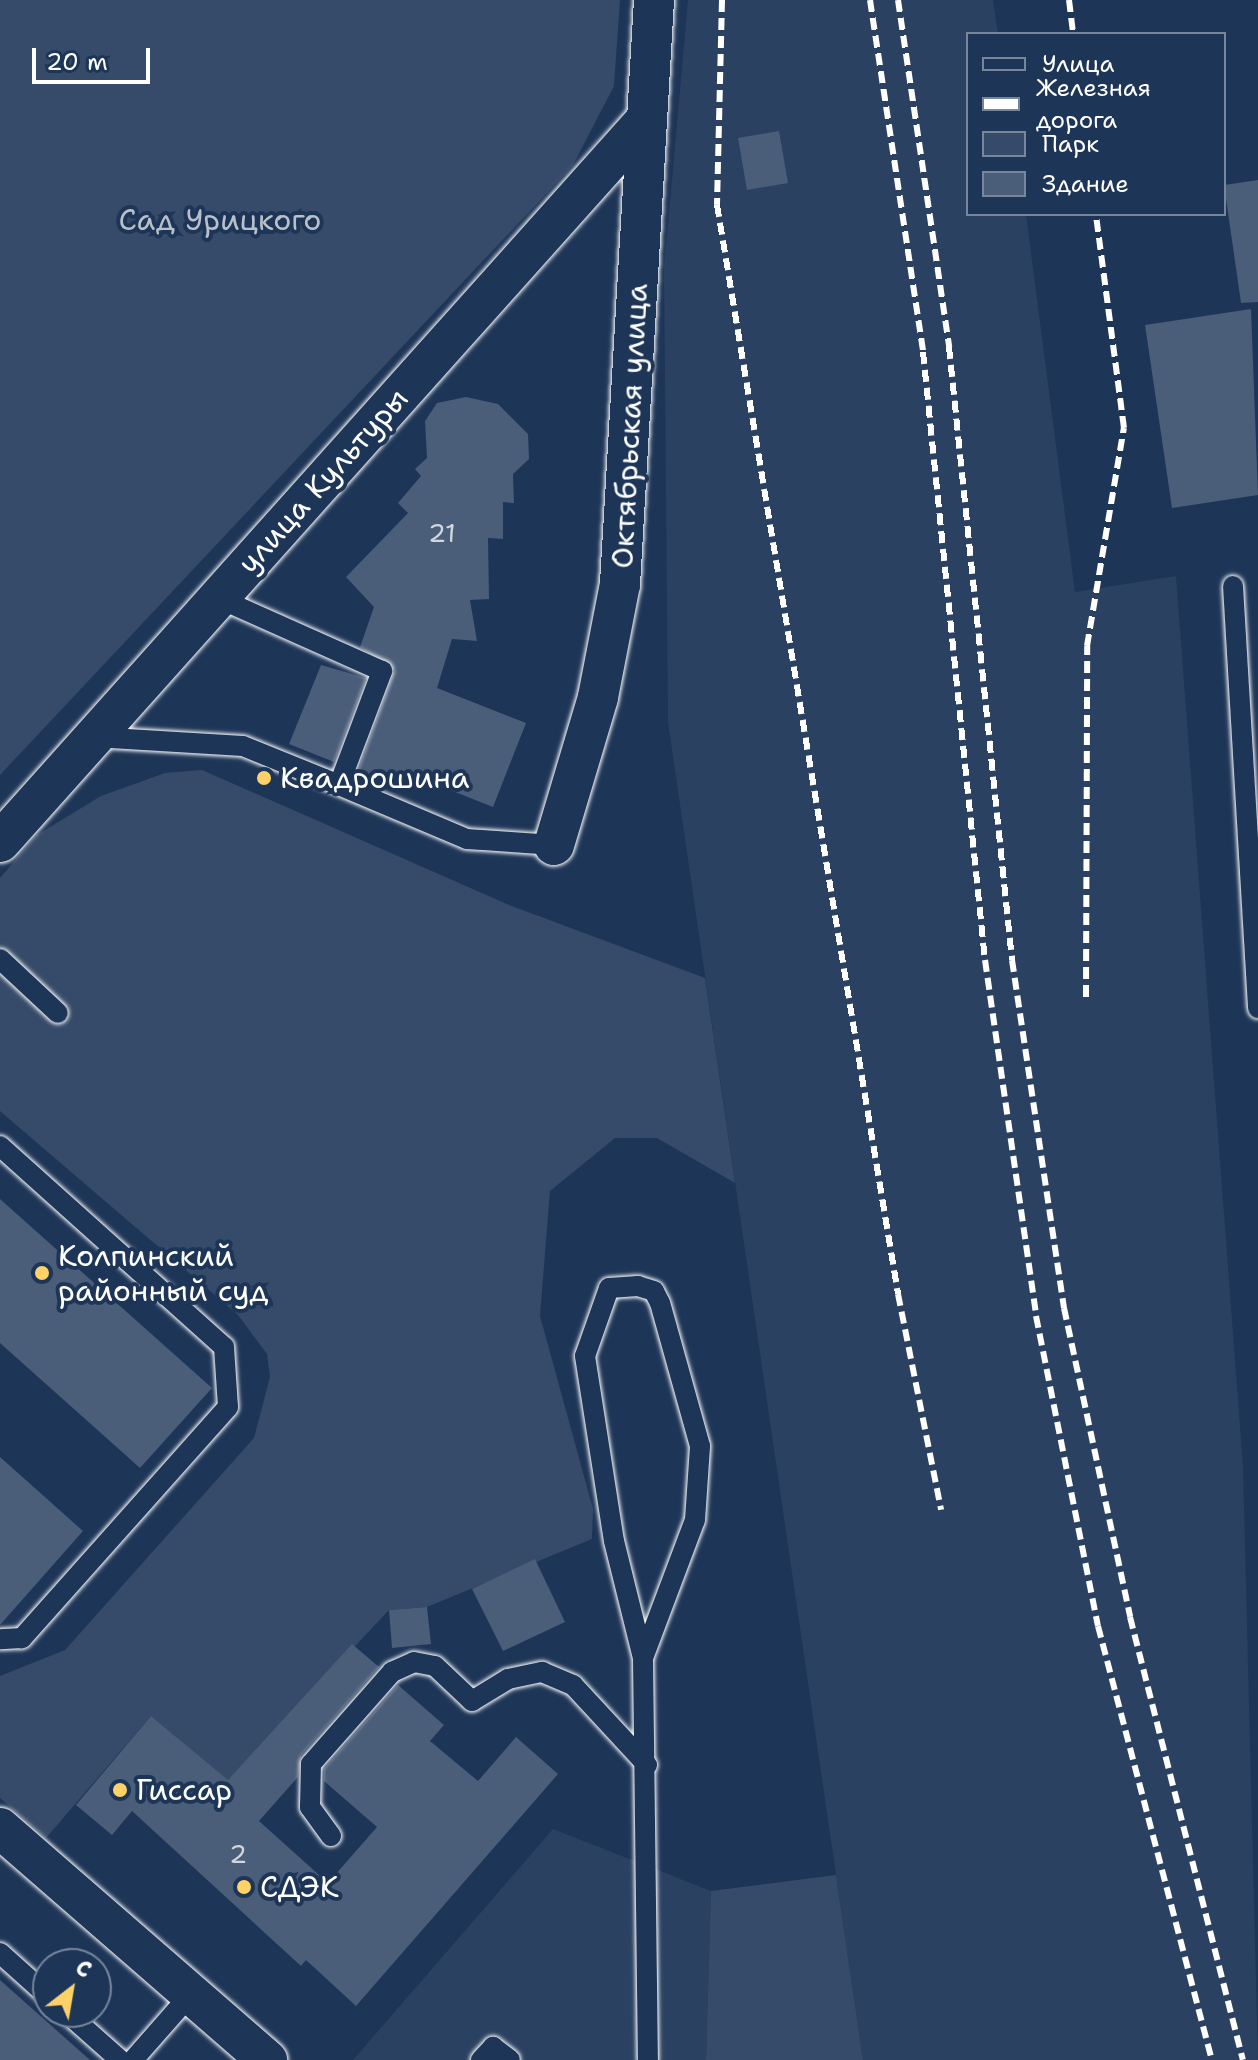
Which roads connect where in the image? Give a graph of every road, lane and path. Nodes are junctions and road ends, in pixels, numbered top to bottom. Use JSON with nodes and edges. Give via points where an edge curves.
{"nodes":[{"id":1,"x":654,"y":0,"type":"edge"},
{"id":2,"x":646,"y":120,"type":"junction"},
{"id":3,"x":1233,"y":586,"type":"dead end"},
{"id":4,"x":218,"y":598,"type":"junction"},
{"id":5,"x":94,"y":737,"type":"junction"},
{"id":6,"x":339,"y":785,"type":"junction"},
{"id":7,"x":0,"y":842,"type":"edge"},
{"id":8,"x":554,"y":845,"type":"joint"},
{"id":9,"x":0,"y":959,"type":"edge"},
{"id":10,"x":1258,"y":1008,"type":"edge"},
{"id":11,"x":58,"y":1013,"type":"dead end"},
{"id":12,"x":0,"y":1146,"type":"edge"},
{"id":13,"x":0,"y":1639,"type":"edge"},
{"id":14,"x":643,"y":1658,"type":"junction"},
{"id":15,"x":647,"y":1765,"type":"junction"},
{"id":16,"x":0,"y":1828,"type":"edge"},
{"id":17,"x":331,"y":1836,"type":"dead end"},
{"id":18,"x":0,"y":1953,"type":"edge"},
{"id":19,"x":32,"y":1982,"type":"edge"},
{"id":20,"x":191,"y":1994,"type":"junction"},
{"id":21,"x":84,"y":2028,"type":"edge"},
{"id":22,"x":120,"y":2060,"type":"edge"},
{"id":23,"x":133,"y":2060,"type":"edge"},
{"id":24,"x":267,"y":2060,"type":"edge"},
{"id":25,"x":481,"y":2060,"type":"edge"},
{"id":26,"x":510,"y":2060,"type":"edge"},
{"id":27,"x":648,"y":2060,"type":"edge"}],
"edges":[{"from":1,"to":2,"type":"street","name":"Октябрьская улица"},
{"from":2,"to":4,"type":"street","name":"улица Культуры"},
{"from":2,"to":8,"type":"street","name":"Октябрьская улица","via":[[620,584],[598,697]]},
{"from":3,"to":10,"type":"lane"},
{"from":4,"to":5,"type":"street","name":"улица Культуры"},
{"from":4,"to":6,"type":"lane","via":[[382,671]]},
{"from":5,"to":6,"type":"lane","via":[[243,746]]},
{"from":5,"to":7,"type":"street","name":"улица Культуры"},
{"from":6,"to":8,"type":"lane","via":[[467,839]]},
{"from":9,"to":11,"type":"lane"},
{"from":12,"to":13,"type":"lane","via":[[224,1347],[228,1407],[22,1638]]},
{"from":14,"to":14,"type":"lane","via":[[614,1541],[585,1356],[609,1288],[638,1286],[654,1291],[660,1303],[700,1446],[695,1520]]},
{"from":14,"to":15,"type":"lane"},
{"from":15,"to":17,"type":"lane","via":[[573,1685],[542,1672],[508,1679],[472,1701],[435,1666],[414,1662],[392,1672],[311,1764],[310,1807]]},
{"from":15,"to":27,"type":"lane"},
{"from":16,"to":20,"type":"street"},
{"from":18,"to":19,"type":"lane"},
{"from":20,"to":23,"type":"lane"},
{"from":20,"to":24,"type":"street"},
{"from":21,"to":22,"type":"lane"},
{"from":25,"to":26,"type":"lane","via":[[493,2047]]}]}
